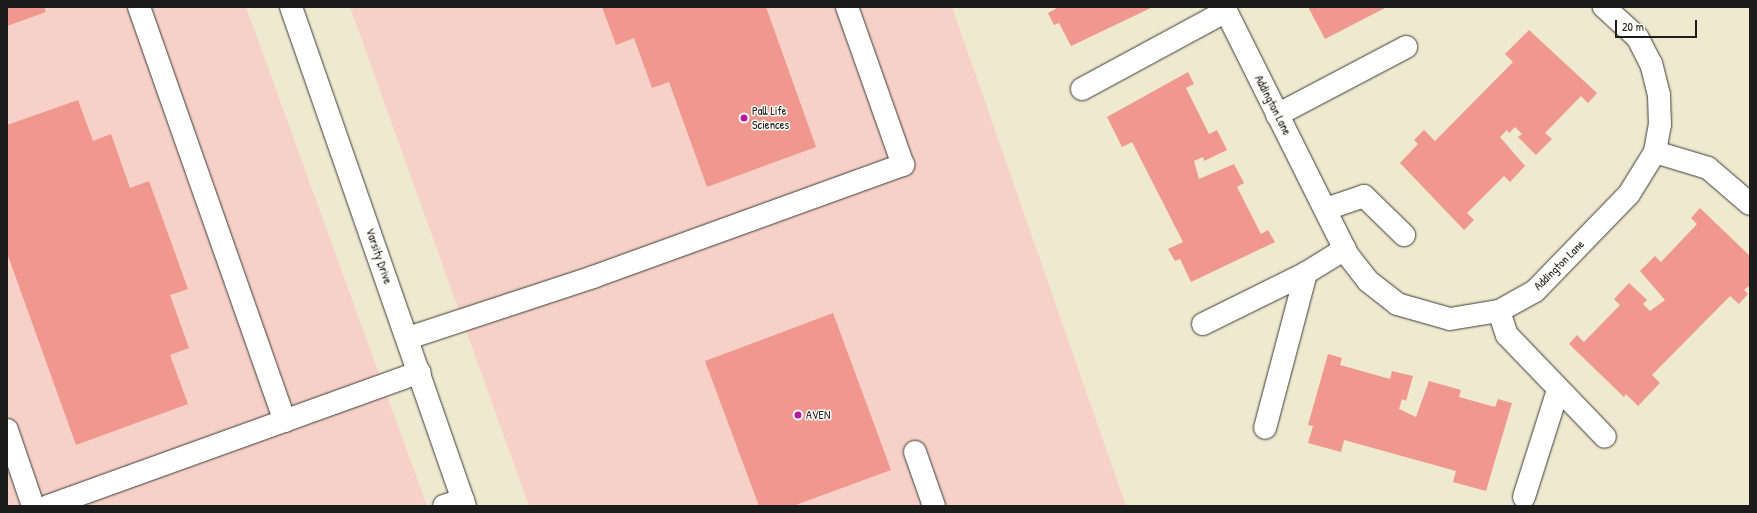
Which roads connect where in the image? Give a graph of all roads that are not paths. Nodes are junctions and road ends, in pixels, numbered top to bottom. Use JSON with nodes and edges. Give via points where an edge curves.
{"nodes":[{"id":1,"x":139,"y":7,"type":"edge"},
{"id":2,"x":291,"y":7,"type":"edge"},
{"id":3,"x":847,"y":7,"type":"edge"},
{"id":4,"x":1604,"y":7,"type":"edge"},
{"id":5,"x":1225,"y":9,"type":"edge"},
{"id":6,"x":1406,"y":47,"type":"dead end"},
{"id":7,"x":1082,"y":88,"type":"dead end"},
{"id":8,"x":1277,"y":115,"type":"junction"},
{"id":9,"x":1655,"y":152,"type":"junction"},
{"id":10,"x":1750,"y":204,"type":"edge"},
{"id":11,"x":1326,"y":209,"type":"junction"},
{"id":12,"x":1404,"y":235,"type":"dead end"},
{"id":13,"x":1345,"y":250,"type":"junction"},
{"id":14,"x":1306,"y":273,"type":"junction"},
{"id":15,"x":1499,"y":311,"type":"junction"},
{"id":16,"x":1203,"y":324,"type":"dead end"},
{"id":17,"x":408,"y":338,"type":"junction"},
{"id":18,"x":420,"y":372,"type":"junction"},
{"id":19,"x":1558,"y":390,"type":"junction"},
{"id":20,"x":285,"y":421,"type":"junction"},
{"id":21,"x":1265,"y":428,"type":"dead end"},
{"id":22,"x":7,"y":430,"type":"edge"},
{"id":23,"x":1605,"y":437,"type":"dead end"},
{"id":24,"x":915,"y":452,"type":"dead end"},
{"id":25,"x":1524,"y":497,"type":"dead end"},
{"id":26,"x":458,"y":504,"type":"edge"},
{"id":27,"x":33,"y":506,"type":"edge"},
{"id":28,"x":48,"y":506,"type":"edge"},
{"id":29,"x":934,"y":506,"type":"edge"}],
"edges":[{"from":1,"to":20,"type":"street"},
{"from":2,"to":17,"type":"street","name":"Varsity Drive"},
{"from":3,"to":17,"type":"street","via":[[903,165],[593,277]]},
{"from":4,"to":9,"type":"street","name":"Addington Lane","via":[[1637,37],[1651,64],[1659,95],[1660,125]]},
{"from":5,"to":7,"type":"street"},
{"from":5,"to":8,"type":"street","name":"Addington Lane"},
{"from":6,"to":8,"type":"street"},
{"from":8,"to":11,"type":"street","name":"Addington Lane"},
{"from":9,"to":10,"type":"street","via":[[1708,168]]},
{"from":9,"to":15,"type":"street","name":"Addington Lane","via":[[1628,194],[1535,291]]},
{"from":11,"to":12,"type":"street","via":[[1364,196]]},
{"from":11,"to":13,"type":"street","name":"Addington Lane"},
{"from":13,"to":14,"type":"street"},
{"from":13,"to":15,"type":"street","name":"Addington Lane","via":[[1368,281],[1397,304],[1450,320]]},
{"from":14,"to":16,"type":"street"},
{"from":14,"to":21,"type":"street"},
{"from":15,"to":19,"type":"street","via":[[1507,335]]},
{"from":17,"to":18,"type":"street","name":"Varsity Drive"},
{"from":18,"to":20,"type":"street"},
{"from":18,"to":26,"type":"street","name":"Varsity Drive"},
{"from":19,"to":23,"type":"street"},
{"from":19,"to":25,"type":"street"},
{"from":20,"to":28,"type":"street"},
{"from":22,"to":27,"type":"street"},
{"from":24,"to":29,"type":"street"}]}
